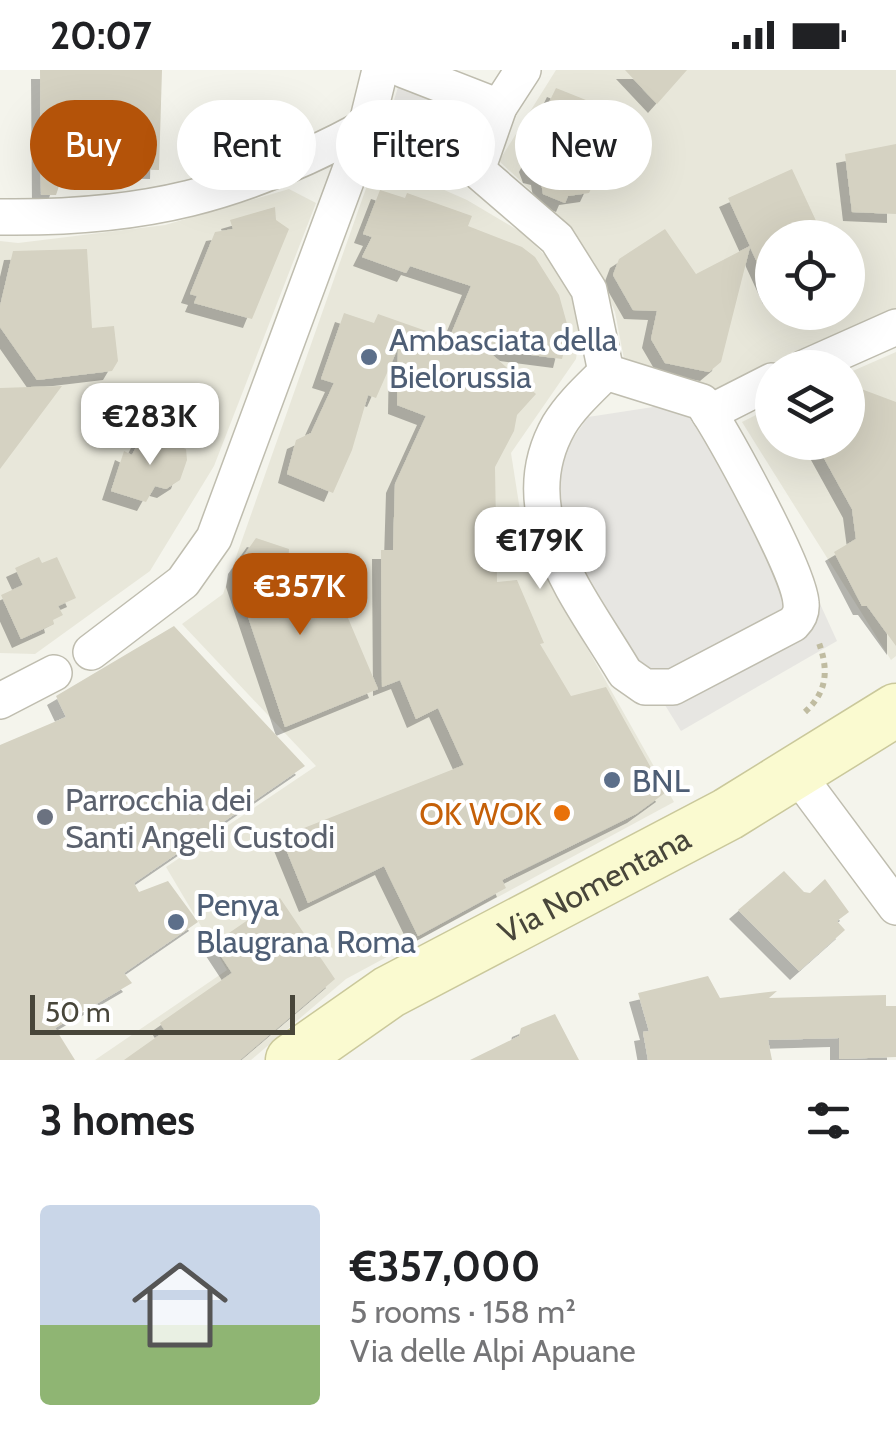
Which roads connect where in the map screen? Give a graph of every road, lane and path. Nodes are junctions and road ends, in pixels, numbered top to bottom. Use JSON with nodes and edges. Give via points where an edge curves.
{"nodes":[{"id":1,"x":380,"y":70,"type":"edge"},
{"id":2,"x":404,"y":70,"type":"edge"},
{"id":3,"x":523,"y":70,"type":"edge"},
{"id":4,"x":372,"y":100,"type":"edge"},
{"id":5,"x":500,"y":107,"type":"junction"},
{"id":6,"x":495,"y":120,"type":"edge"},
{"id":7,"x":336,"y":141,"type":"edge"},
{"id":8,"x":495,"y":186,"type":"edge"},
{"id":9,"x":342,"y":190,"type":"edge"},
{"id":10,"x":0,"y":217,"type":"edge"},
{"id":11,"x":896,"y":327,"type":"edge"},
{"id":12,"x":844,"y":350,"type":"edge"},
{"id":13,"x":606,"y":372,"type":"junction"},
{"id":14,"x":755,"y":389,"type":"edge"},
{"id":15,"x":709,"y":412,"type":"junction"},
{"id":16,"x":800,"y":612,"type":"junction"},
{"id":17,"x":91,"y":652,"type":"dead end"},
{"id":18,"x":54,"y":673,"type":"dead end"},
{"id":19,"x":0,"y":701,"type":"edge"},
{"id":20,"x":896,"y":710,"type":"edge"},
{"id":21,"x":799,"y":717,"type":"dead end"},
{"id":22,"x":797,"y":774,"type":"junction"},
{"id":23,"x":896,"y":906,"type":"edge"},
{"id":24,"x":292,"y":1060,"type":"edge"}],
"edges":[{"from":1,"to":4,"type":"street"},
{"from":2,"to":5,"type":"street"},
{"from":3,"to":5,"type":"street"},
{"from":5,"to":6,"type":"street"},
{"from":7,"to":10,"type":"street","via":[[275,172],[174,205]]},
{"from":8,"to":13,"type":"street","via":[[547,229],[575,263],[594,303]]},
{"from":9,"to":17,"type":"street","via":[[214,538],[183,582]]},
{"from":11,"to":12,"type":"street"},
{"from":13,"to":15,"type":"street","via":[[702,402]]},
{"from":13,"to":16,"type":"street","via":[[566,415],[550,444],[541,507],[552,548],[625,673],[645,687],[673,687],[793,624]]},
{"from":14,"to":15,"type":"street"},
{"from":15,"to":16,"type":"street","via":[[795,582]]},
{"from":16,"to":21,"type":"path","via":[[821,646],[825,675],[822,697]]},
{"from":18,"to":19,"type":"street"},
{"from":20,"to":22,"type":"main road","name":"Via Nomentana"},
{"from":22,"to":23,"type":"street"},
{"from":22,"to":24,"type":"main road","name":"Via Nomentana","via":[[388,992]]}]}
